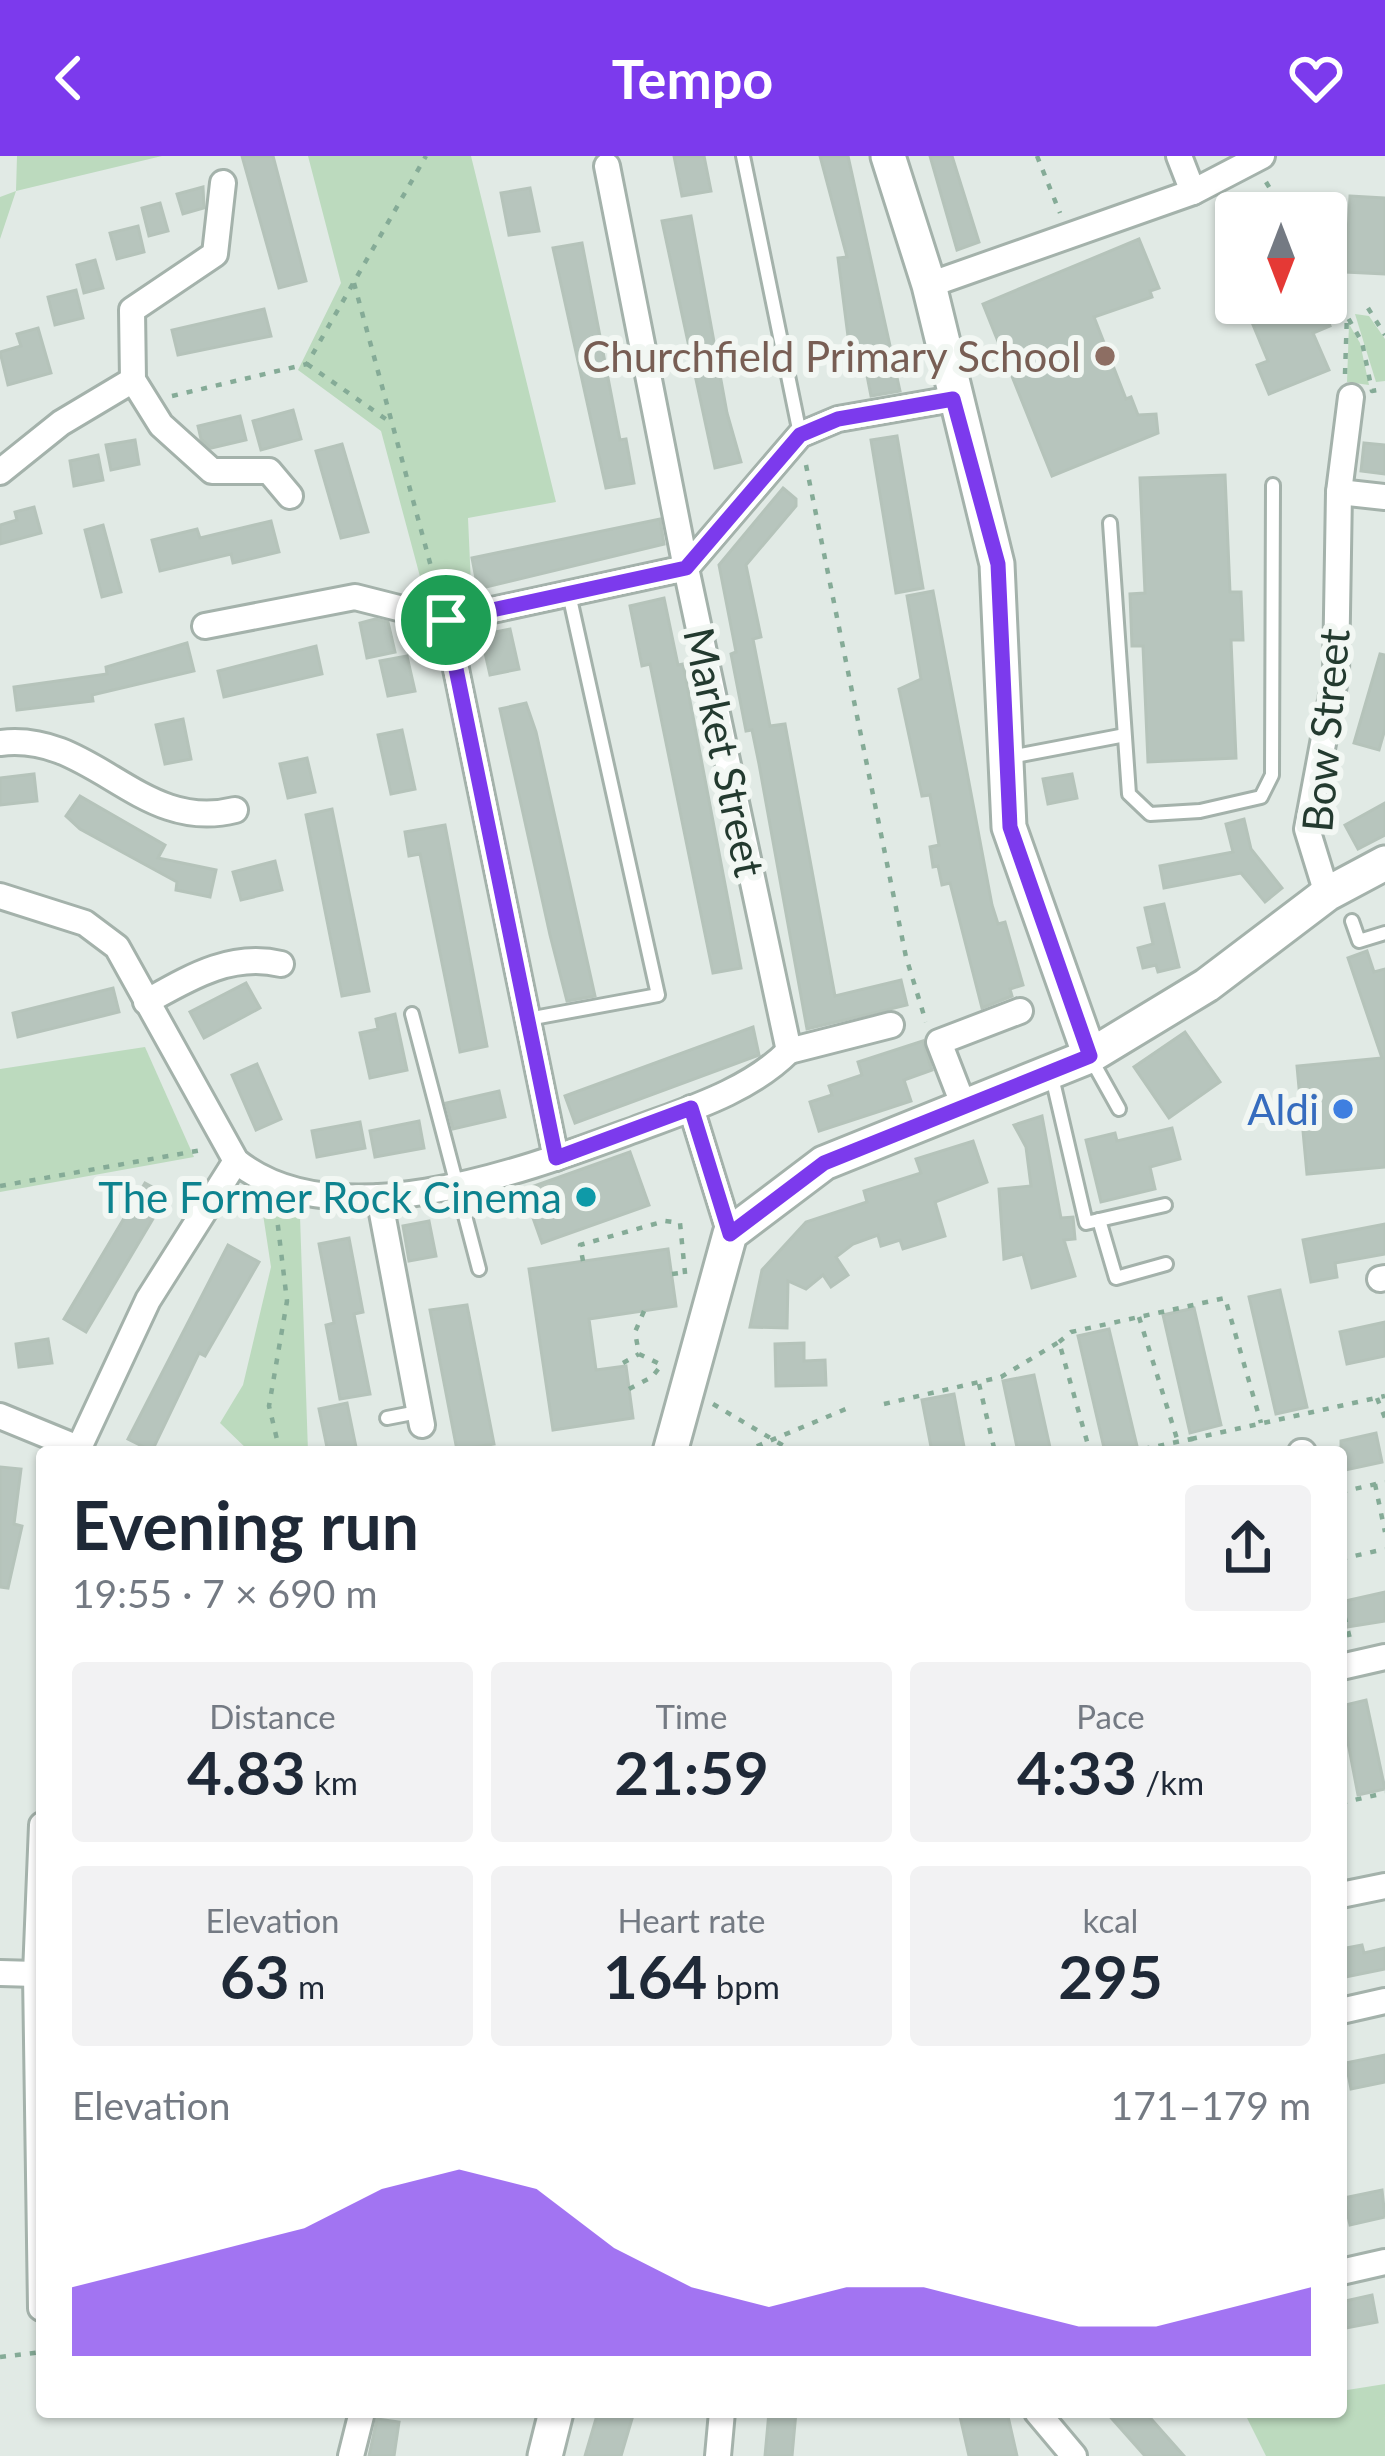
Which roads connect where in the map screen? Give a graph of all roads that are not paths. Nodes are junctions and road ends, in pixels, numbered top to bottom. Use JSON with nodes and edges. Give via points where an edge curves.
{"nodes":[{"id":1,"x":742,"y":156,"type":"edge"},
{"id":2,"x":888,"y":156,"type":"edge"},
{"id":3,"x":1179,"y":156,"type":"edge"},
{"id":4,"x":1258,"y":159,"type":"edge"},
{"id":5,"x":607,"y":166,"type":"dead end"},
{"id":6,"x":223,"y":184,"type":"dead end"},
{"id":7,"x":1193,"y":191,"type":"junction"},
{"id":8,"x":929,"y":285,"type":"junction"},
{"id":9,"x":133,"y":380,"type":"junction"},
{"id":10,"x":1351,"y":397,"type":"road end"},
{"id":11,"x":953,"y":399,"type":"junction"},
{"id":12,"x":800,"y":435,"type":"junction"},
{"id":13,"x":0,"y":472,"type":"edge"},
{"id":14,"x":1273,"y":485,"type":"dead end"},
{"id":15,"x":1339,"y":492,"type":"junction"},
{"id":16,"x":290,"y":496,"type":"dead end"},
{"id":17,"x":1385,"y":497,"type":"edge"},
{"id":18,"x":1110,"y":523,"type":"dead end"},
{"id":19,"x":686,"y":568,"type":"junction"},
{"id":20,"x":569,"y":593,"type":"junction"},
{"id":21,"x":446,"y":620,"type":"junction"},
{"id":22,"x":205,"y":626,"type":"dead end"},
{"id":23,"x":1120,"y":736,"type":"junction"},
{"id":24,"x":0,"y":743,"type":"edge"},
{"id":25,"x":1005,"y":758,"type":"junction"},
{"id":26,"x":235,"y":810,"type":"dead end"},
{"id":27,"x":1385,"y":863,"type":"edge"},
{"id":28,"x":1327,"y":894,"type":"junction"},
{"id":29,"x":0,"y":896,"type":"edge"},
{"id":30,"x":1352,"y":921,"type":"dead end"},
{"id":31,"x":1385,"y":933,"type":"edge"},
{"id":32,"x":281,"y":964,"type":"dead end"},
{"id":33,"x":146,"y":1002,"type":"junction"},
{"id":34,"x":1020,"y":1011,"type":"dead end"},
{"id":35,"x":412,"y":1015,"type":"dead end"},
{"id":36,"x":528,"y":1018,"type":"junction"},
{"id":37,"x":891,"y":1025,"type":"dead end"},
{"id":38,"x":789,"y":1051,"type":"junction"},
{"id":39,"x":1090,"y":1056,"type":"junction"},
{"id":40,"x":1050,"y":1070,"type":"junction"},
{"id":41,"x":963,"y":1103,"type":"junction"},
{"id":42,"x":691,"y":1108,"type":"junction"},
{"id":43,"x":1119,"y":1109,"type":"dead end"},
{"id":44,"x":556,"y":1158,"type":"junction"},
{"id":45,"x":236,"y":1161,"type":"junction"},
{"id":46,"x":454,"y":1186,"type":"junction"},
{"id":47,"x":380,"y":1197,"type":"junction"},
{"id":48,"x":1165,"y":1204,"type":"dead end"},
{"id":49,"x":1099,"y":1220,"type":"junction"},
{"id":50,"x":730,"y":1234,"type":"junction"},
{"id":51,"x":1166,"y":1264,"type":"dead end"},
{"id":52,"x":479,"y":1269,"type":"dead end"},
{"id":53,"x":0,"y":1416,"type":"edge"},
{"id":54,"x":387,"y":1418,"type":"dead end"},
{"id":55,"x":421,"y":1418,"type":"joint"},
{"id":56,"x":68,"y":1446,"type":"edge"},
{"id":57,"x":79,"y":1446,"type":"edge"},
{"id":58,"x":672,"y":1446,"type":"edge"},
{"id":59,"x":1385,"y":1657,"type":"edge"},
{"id":60,"x":1349,"y":1665,"type":"edge"},
{"id":61,"x":1385,"y":1886,"type":"edge"},
{"id":62,"x":1347,"y":1894,"type":"edge"},
{"id":63,"x":0,"y":1973,"type":"edge"},
{"id":64,"x":36,"y":1974,"type":"edge"},
{"id":65,"x":1385,"y":2001,"type":"edge"},
{"id":66,"x":1347,"y":2010,"type":"edge"},
{"id":67,"x":1385,"y":2262,"type":"edge"},
{"id":68,"x":1347,"y":2271,"type":"edge"},
{"id":69,"x":360,"y":2418,"type":"edge"},
{"id":70,"x":554,"y":2418,"type":"edge"},
{"id":71,"x":721,"y":2418,"type":"edge"},
{"id":72,"x":1042,"y":2418,"type":"edge"},
{"id":73,"x":351,"y":2456,"type":"edge"},
{"id":74,"x":545,"y":2456,"type":"edge"},
{"id":75,"x":718,"y":2456,"type":"edge"},
{"id":76,"x":1074,"y":2456,"type":"edge"}],
"edges":[{"from":1,"to":12,"type":"lane"},
{"from":2,"to":8,"type":"street"},
{"from":3,"to":7,"type":"street"},
{"from":4,"to":7,"type":"street"},
{"from":5,"to":19,"type":"street"},
{"from":6,"to":9,"type":"street","via":[[214,254],[132,310]]},
{"from":7,"to":8,"type":"street"},
{"from":8,"to":11,"type":"street"},
{"from":9,"to":13,"type":"street"},
{"from":9,"to":16,"type":"street","via":[[161,425],[212,471],[269,471]]},
{"from":10,"to":15,"type":"street","name":"Bow Street"},
{"from":11,"to":12,"type":"street","via":[[838,419]]},
{"from":11,"to":25,"type":"street","via":[[998,564]]},
{"from":12,"to":19,"type":"street","name":"Market Street"},
{"from":14,"to":23,"type":"lane","via":[[1272,775],[1261,796],[1200,812],[1150,814],[1129,794]]},
{"from":15,"to":17,"type":"street"},
{"from":15,"to":28,"type":"street","name":"Bow Street","via":[[1336,674],[1307,829]]},
{"from":18,"to":23,"type":"lane"},
{"from":19,"to":20,"type":"street"},
{"from":19,"to":38,"type":"street","name":"Market Street"},
{"from":20,"to":21,"type":"street"},
{"from":20,"to":36,"type":"lane","via":[[658,995]]},
{"from":21,"to":22,"type":"street","via":[[355,597]]},
{"from":21,"to":36,"type":"street"},
{"from":23,"to":25,"type":"lane"},
{"from":24,"to":26,"type":"street","via":[[48,747],[173,814],[205,818]]},
{"from":25,"to":39,"type":"street","via":[[1010,827]]},
{"from":27,"to":28,"type":"street"},
{"from":28,"to":39,"type":"street","via":[[1207,985]]},
{"from":29,"to":33,"type":"street","via":[[85,923],[117,947]]},
{"from":30,"to":31,"type":"lane","via":[[1359,941]]},
{"from":32,"to":33,"type":"street","via":[[250,956]]},
{"from":33,"to":45,"type":"street"},
{"from":34,"to":41,"type":"street","via":[[939,1042]]},
{"from":35,"to":46,"type":"lane"},
{"from":36,"to":44,"type":"street"},
{"from":37,"to":38,"type":"street"},
{"from":38,"to":42,"type":"street","via":[[767,1072]]},
{"from":39,"to":40,"type":"street"},
{"from":39,"to":43,"type":"lane"},
{"from":40,"to":41,"type":"street"},
{"from":40,"to":49,"type":"lane","via":[[1086,1223]]},
{"from":41,"to":50,"type":"street","via":[[824,1163]]},
{"from":42,"to":44,"type":"street"},
{"from":42,"to":50,"type":"street"},
{"from":44,"to":46,"type":"street"},
{"from":45,"to":47,"type":"street","via":[[308,1193]]},
{"from":45,"to":57,"type":"street","via":[[148,1300]]},
{"from":46,"to":47,"type":"street"},
{"from":46,"to":52,"type":"lane"},
{"from":47,"to":55,"type":"street"},
{"from":48,"to":49,"type":"lane"},
{"from":49,"to":51,"type":"lane","via":[[1116,1278]]},
{"from":50,"to":58,"type":"street"},
{"from":53,"to":56,"type":"street"},
{"from":54,"to":55,"type":"lane"},
{"from":59,"to":60,"type":"street"},
{"from":61,"to":62,"type":"street"},
{"from":63,"to":64,"type":"street"},
{"from":65,"to":66,"type":"street"},
{"from":67,"to":68,"type":"street"},
{"from":69,"to":73,"type":"street"},
{"from":70,"to":74,"type":"street"},
{"from":71,"to":75,"type":"street"},
{"from":72,"to":76,"type":"street"}]}
